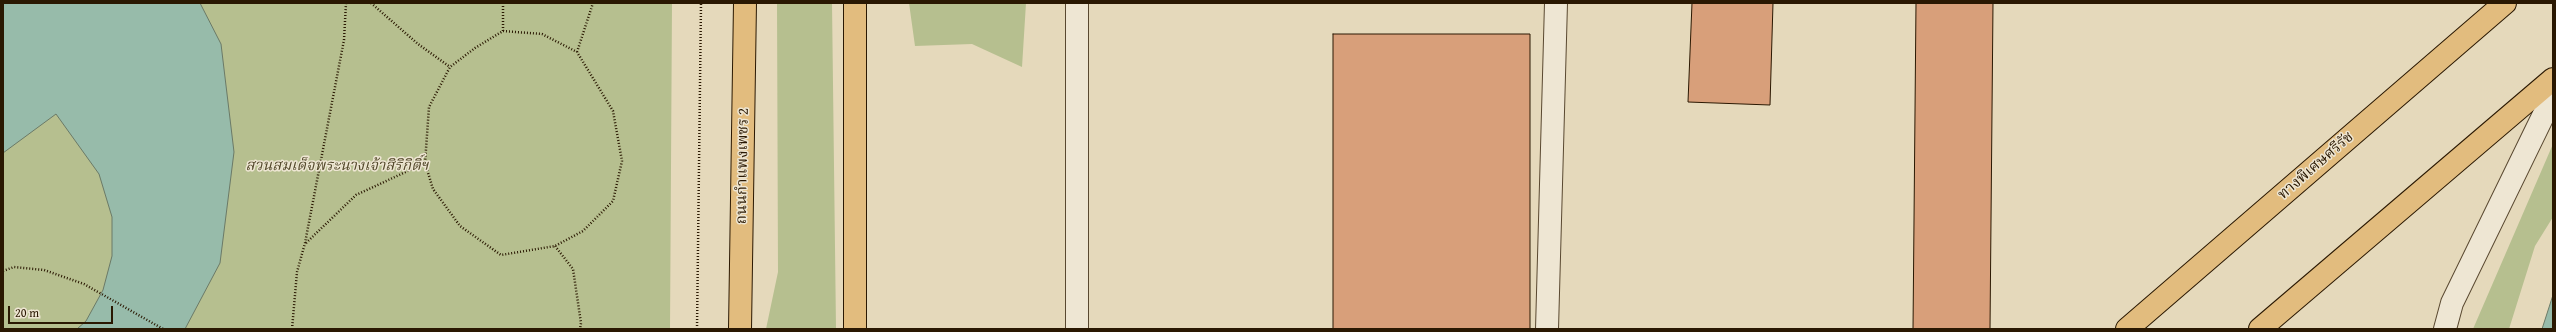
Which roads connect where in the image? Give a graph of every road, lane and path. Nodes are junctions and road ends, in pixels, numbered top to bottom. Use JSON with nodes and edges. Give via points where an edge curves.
{"nodes":[{"id":1,"x":346,"y":3,"type":"edge"},
{"id":2,"x":371,"y":3,"type":"edge"},
{"id":3,"x":503,"y":3,"type":"edge"},
{"id":4,"x":593,"y":3,"type":"edge"},
{"id":5,"x":701,"y":3,"type":"edge"},
{"id":6,"x":745,"y":3,"type":"edge"},
{"id":7,"x":855,"y":3,"type":"edge"},
{"id":8,"x":1076,"y":3,"type":"edge"},
{"id":9,"x":1556,"y":3,"type":"edge"},
{"id":10,"x":2506,"y":3,"type":"edge"},
{"id":11,"x":503,"y":31,"type":"junction"},
{"id":12,"x":577,"y":52,"type":"junction"},
{"id":13,"x":450,"y":67,"type":"junction"},
{"id":14,"x":2553,"y":79,"type":"edge"},
{"id":15,"x":2553,"y":102,"type":"edge"},
{"id":16,"x":425,"y":163,"type":"junction"},
{"id":17,"x":305,"y":243,"type":"junction"},
{"id":18,"x":556,"y":246,"type":"junction"},
{"id":19,"x":3,"y":271,"type":"edge"},
{"id":20,"x":163,"y":329,"type":"edge"},
{"id":21,"x":292,"y":329,"type":"edge"},
{"id":22,"x":580,"y":329,"type":"edge"},
{"id":23,"x":697,"y":329,"type":"edge"},
{"id":24,"x":740,"y":329,"type":"edge"},
{"id":25,"x":855,"y":329,"type":"edge"},
{"id":26,"x":1077,"y":329,"type":"edge"},
{"id":27,"x":1547,"y":329,"type":"edge"},
{"id":28,"x":2127,"y":329,"type":"edge"},
{"id":29,"x":2260,"y":329,"type":"edge"},
{"id":30,"x":2445,"y":329,"type":"edge"}],
"edges":[{"from":1,"to":17,"type":"path","via":[[344,40]]},
{"from":2,"to":13,"type":"path","via":[[418,44]]},
{"from":3,"to":11,"type":"path"},
{"from":4,"to":12,"type":"path"},
{"from":5,"to":23,"type":"path"},
{"from":6,"to":24,"type":"main road","name":"ถนนกำแพงเพชร 2"},
{"from":7,"to":25,"type":"main road"},
{"from":8,"to":26,"type":"lane"},
{"from":9,"to":27,"type":"lane"},
{"from":10,"to":28,"type":"main road","name":"ทางพิเศษศรีรัช"},
{"from":11,"to":12,"type":"path","via":[[542,34]]},
{"from":11,"to":13,"type":"path"},
{"from":12,"to":18,"type":"path","via":[[613,111],[622,161],[613,201],[583,231]]},
{"from":13,"to":16,"type":"path","via":[[430,107]]},
{"from":14,"to":29,"type":"main road"},
{"from":15,"to":30,"type":"lane","via":[[2546,110],[2452,303]]},
{"from":16,"to":17,"type":"path","via":[[356,195]]},
{"from":16,"to":18,"type":"path","via":[[433,189],[460,226],[500,255]]},
{"from":17,"to":21,"type":"path","via":[[297,272]]},
{"from":18,"to":22,"type":"path","via":[[574,269]]},
{"from":19,"to":20,"type":"path","via":[[14,268],[44,270],[84,284]]}]}
